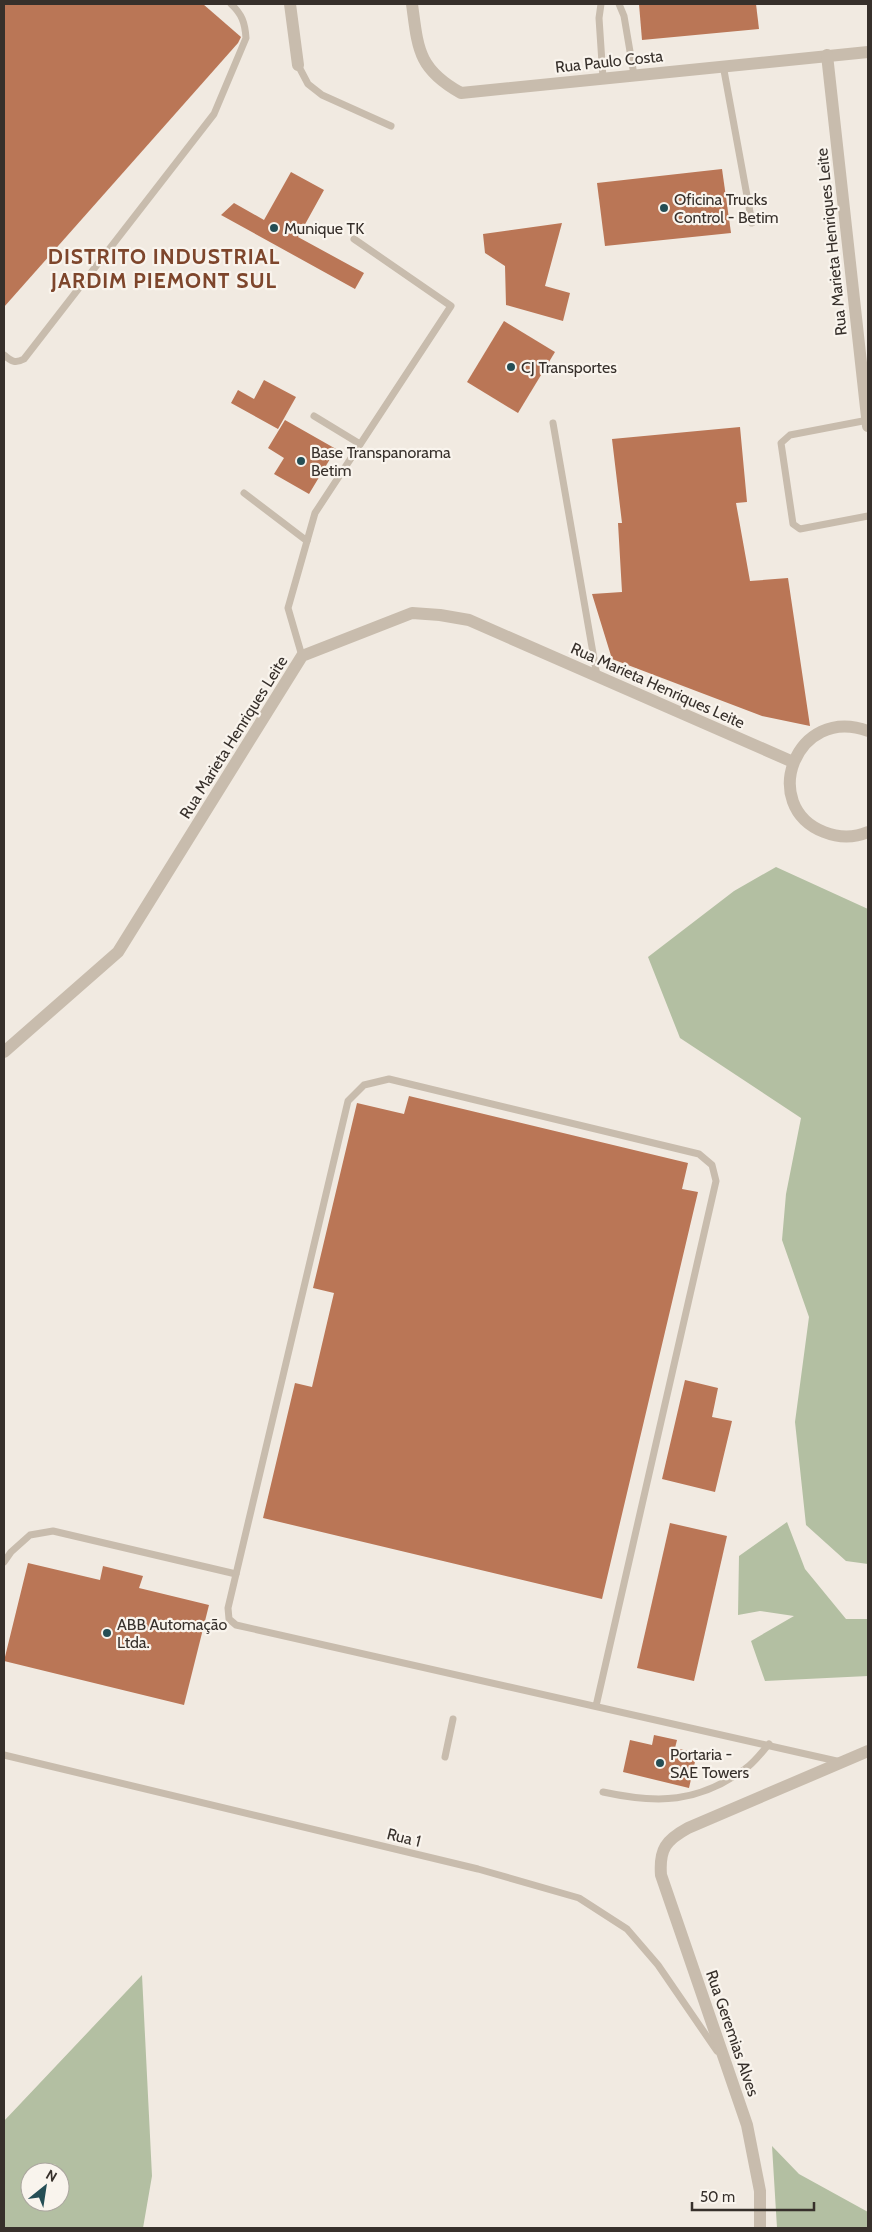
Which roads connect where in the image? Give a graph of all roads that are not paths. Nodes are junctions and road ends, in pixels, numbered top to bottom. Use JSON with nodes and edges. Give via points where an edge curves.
{"nodes":[{"id":1,"x":230,"y":4,"type":"edge"},
{"id":2,"x":290,"y":4,"type":"edge"},
{"id":3,"x":412,"y":4,"type":"edge"},
{"id":4,"x":601,"y":4,"type":"edge"},
{"id":5,"x":620,"y":4,"type":"edge"},
{"id":6,"x":868,"y":52,"type":"edge"},
{"id":7,"x":827,"y":55,"type":"junction"},
{"id":8,"x":298,"y":65,"type":"joint"},
{"id":9,"x":723,"y":65,"type":"junction"},
{"id":10,"x":634,"y":75,"type":"junction"},
{"id":11,"x":603,"y":78,"type":"junction"},
{"id":12,"x":391,"y":126,"type":"dead end"},
{"id":13,"x":752,"y":223,"type":"dead end"},
{"id":14,"x":354,"y":239,"type":"dead end"},
{"id":15,"x":4,"y":355,"type":"edge"},
{"id":16,"x":314,"y":416,"type":"dead end"},
{"id":17,"x":868,"y":420,"type":"edge"},
{"id":18,"x":553,"y":422,"type":"dead end"},
{"id":19,"x":868,"y":426,"type":"edge"},
{"id":20,"x":360,"y":444,"type":"junction"},
{"id":21,"x":244,"y":493,"type":"dead end"},
{"id":22,"x":868,"y":516,"type":"edge"},
{"id":23,"x":307,"y":541,"type":"junction"},
{"id":24,"x":302,"y":656,"type":"junction"},
{"id":25,"x":597,"y":676,"type":"junction"},
{"id":26,"x":868,"y":731,"type":"edge"},
{"id":27,"x":793,"y":762,"type":"junction"},
{"id":28,"x":868,"y":833,"type":"edge"},
{"id":29,"x":4,"y":1052,"type":"edge"},
{"id":30,"x":4,"y":1562,"type":"edge"},
{"id":31,"x":236,"y":1574,"type":"junction"},
{"id":32,"x":596,"y":1706,"type":"junction"},
{"id":33,"x":454,"y":1719,"type":"dead end"},
{"id":34,"x":770,"y":1744,"type":"junction"},
{"id":35,"x":868,"y":1751,"type":"edge"},
{"id":36,"x":4,"y":1755,"type":"edge"},
{"id":37,"x":445,"y":1757,"type":"dead end"},
{"id":38,"x":842,"y":1762,"type":"junction"},
{"id":39,"x":603,"y":1792,"type":"dead end"},
{"id":40,"x":726,"y":2063,"type":"junction"},
{"id":41,"x":760,"y":2228,"type":"edge"}],
"edges":[{"from":1,"to":15,"type":"lane","via":[[246,24],[246,38],[214,114],[24,359],[11,361]]},
{"from":2,"to":8,"type":"street"},
{"from":3,"to":11,"type":"street","name":"Rua Paulo Costa","via":[[418,48],[432,74],[460,93]]},
{"from":4,"to":11,"type":"lane"},
{"from":5,"to":10,"type":"lane"},
{"from":6,"to":7,"type":"street","name":"Rua Paulo Costa"},
{"from":7,"to":9,"type":"street","name":"Rua Paulo Costa"},
{"from":7,"to":17,"type":"street","name":"Rua Marieta Henriques Leite"},
{"from":8,"to":12,"type":"lane","via":[[308,84],[322,95]]},
{"from":9,"to":10,"type":"street","name":"Rua Paulo Costa"},
{"from":9,"to":13,"type":"lane"},
{"from":10,"to":11,"type":"street","name":"Rua Paulo Costa"},
{"from":14,"to":20,"type":"lane","via":[[451,306]]},
{"from":16,"to":20,"type":"lane"},
{"from":17,"to":19,"type":"street","name":"Rua Marieta Henriques Leite"},
{"from":17,"to":22,"type":"lane","via":[[790,435],[781,443],[793,524],[800,529]]},
{"from":18,"to":25,"type":"lane"},
{"from":20,"to":23,"type":"lane","via":[[315,513]]},
{"from":21,"to":23,"type":"lane"},
{"from":23,"to":24,"type":"lane","via":[[288,608]]},
{"from":24,"to":25,"type":"street","name":"Rua Marieta Henriques Leite","via":[[412,613],[431,614],[469,620]]},
{"from":24,"to":29,"type":"street","name":"Rua Marieta Henriques Leite","via":[[118,952]]},
{"from":25,"to":27,"type":"street","name":"Rua Marieta Henriques Leite"},
{"from":26,"to":27,"type":"street","via":[[847,726],[824,730],[805,742]]},
{"from":27,"to":28,"type":"street","via":[[790,774],[792,796],[811,825],[844,837]]},
{"from":30,"to":31,"type":"lane","via":[[30,1535],[53,1531]]},
{"from":31,"to":32,"type":"lane","via":[[228,1608],[229,1619],[236,1625]]},
{"from":31,"to":32,"type":"lane","via":[[348,1101],[364,1085],[389,1079],[699,1154],[712,1165],[716,1182]]},
{"from":32,"to":34,"type":"lane"},
{"from":33,"to":37,"type":"lane"},
{"from":34,"to":38,"type":"lane"},
{"from":34,"to":39,"type":"lane","via":[[746,1768],[690,1796],[669,1800],[641,1799]]},
{"from":35,"to":38,"type":"street"},
{"from":36,"to":40,"type":"lane","name":"Rua 1","via":[[478,1870],[579,1898],[627,1928],[658,1965]]},
{"from":38,"to":40,"type":"street","name":"Rua Geremias Alves","via":[[688,1828],[673,1837],[662,1851],[661,1875]]},
{"from":40,"to":41,"type":"street","name":"Rua Geremias Alves","via":[[747,2125],[760,2191]]}]}
